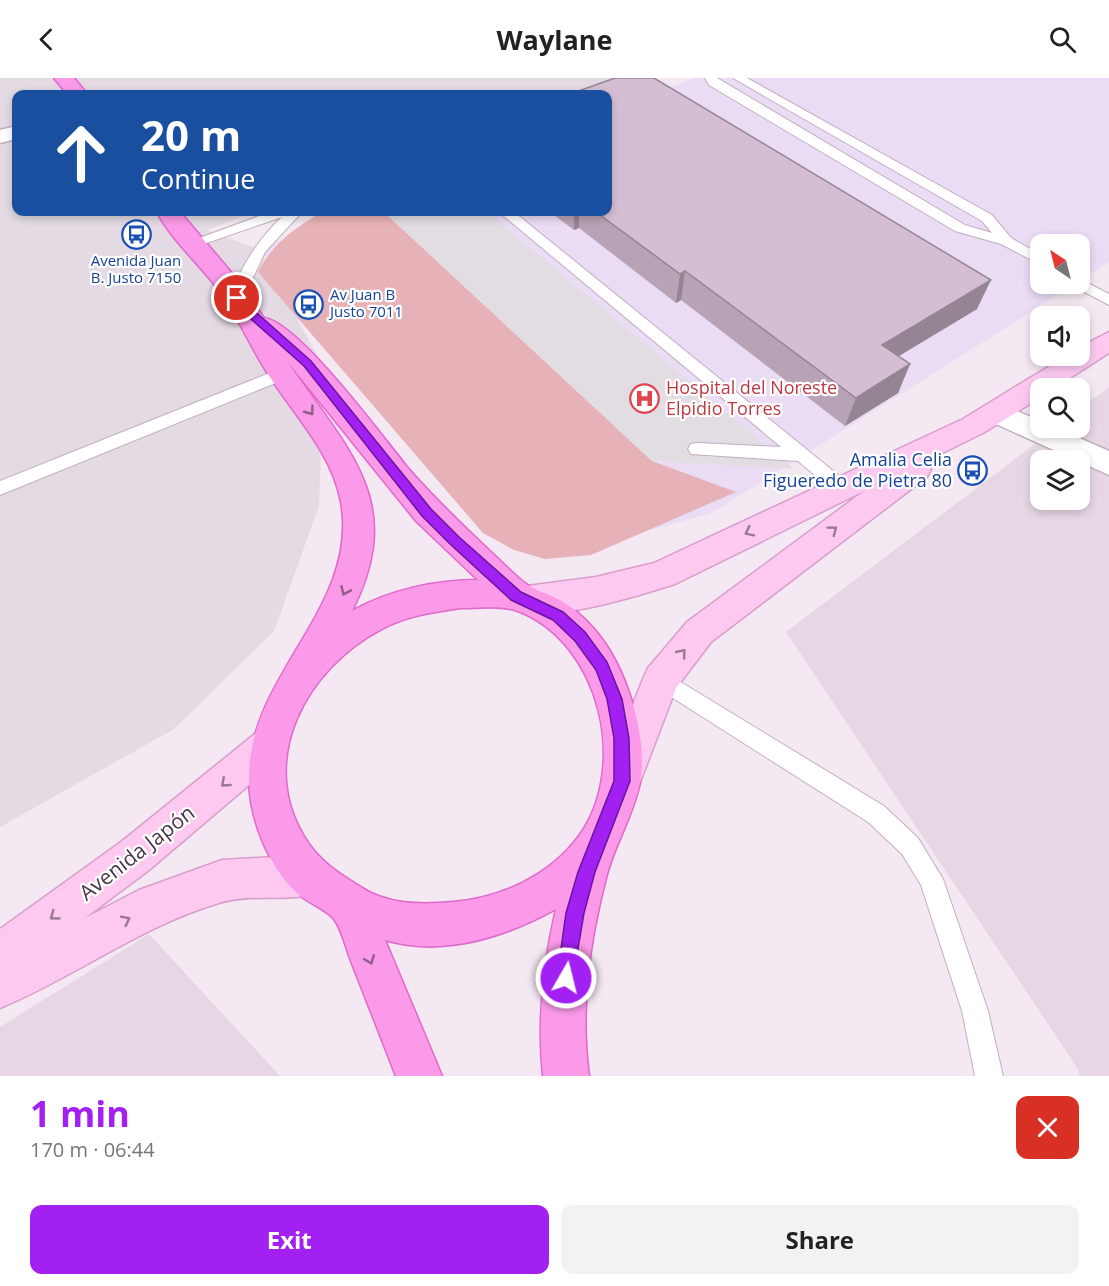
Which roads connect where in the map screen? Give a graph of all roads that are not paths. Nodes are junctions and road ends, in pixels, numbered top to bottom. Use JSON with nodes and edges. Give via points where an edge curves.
{"nodes":[{"id":1,"x":64,"y":78,"type":"edge"},
{"id":2,"x":711,"y":78,"type":"edge"},
{"id":3,"x":739,"y":78,"type":"edge"},
{"id":4,"x":74,"y":90,"type":"edge"},
{"id":5,"x":171,"y":216,"type":"edge"},
{"id":6,"x":271,"y":216,"type":"edge"},
{"id":7,"x":291,"y":216,"type":"edge"},
{"id":8,"x":511,"y":216,"type":"edge"},
{"id":9,"x":1006,"y":241,"type":"junction"},
{"id":10,"x":193,"y":243,"type":"junction"},
{"id":11,"x":1030,"y":255,"type":"edge"},
{"id":12,"x":1090,"y":290,"type":"edge"},
{"id":13,"x":1109,"y":300,"type":"edge"},
{"id":14,"x":241,"y":304,"type":"junction"},
{"id":15,"x":1109,"y":341,"type":"edge"},
{"id":16,"x":282,"y":374,"type":"junction"},
{"id":17,"x":985,"y":420,"type":"junction"},
{"id":18,"x":697,"y":449,"type":"dead end"},
{"id":19,"x":802,"y":455,"type":"junction"},
{"id":20,"x":1109,"y":464,"type":"edge"},
{"id":21,"x":0,"y":488,"type":"edge"},
{"id":22,"x":842,"y":488,"type":"junction"},
{"id":23,"x":522,"y":598,"type":"junction"},
{"id":24,"x":300,"y":675,"type":"junction"},
{"id":25,"x":661,"y":679,"type":"junction"},
{"id":26,"x":269,"y":745,"type":"junction"},
{"id":27,"x":622,"y":781,"type":"junction"},
{"id":28,"x":592,"y":852,"type":"junction"},
{"id":29,"x":309,"y":876,"type":"junction"},
{"id":30,"x":350,"y":906,"type":"junction"},
{"id":31,"x":0,"y":955,"type":"edge"},
{"id":32,"x":0,"y":986,"type":"edge"},
{"id":33,"x":419,"y":1076,"type":"edge"},
{"id":34,"x":566,"y":1076,"type":"edge"},
{"id":35,"x":989,"y":1076,"type":"edge"}],
"edges":[{"from":1,"to":4,"type":"main road"},
{"from":2,"to":9,"type":"lane","via":[[713,83],[960,228]]},
{"from":3,"to":9,"type":"lane","via":[[987,218]]},
{"from":5,"to":10,"type":"main road"},
{"from":6,"to":10,"type":"lane"},
{"from":7,"to":14,"type":"lane","via":[[263,242],[250,262]]},
{"from":8,"to":19,"type":"lane"},
{"from":9,"to":11,"type":"lane"},
{"from":10,"to":14,"type":"main road"},
{"from":12,"to":13,"type":"lane"},
{"from":14,"to":16,"type":"main road"},
{"from":14,"to":23,"type":"main road","via":[[308,364],[427,512]]},
{"from":15,"to":17,"type":"main road"},
{"from":16,"to":21,"type":"lane"},
{"from":16,"to":24,"type":"main road","one_way":true,"via":[[332,442],[355,491],[359,514],[357,547],[346,590]]},
{"from":17,"to":20,"type":"street"},
{"from":17,"to":22,"type":"main road"},
{"from":25,"to":17,"type":"main road","one_way":true,"via":[[699,632],[726,610]]},
{"from":18,"to":19,"type":"lane"},
{"from":19,"to":22,"type":"lane"},
{"from":22,"to":23,"type":"main road","one_way":true,"via":[[663,574],[582,595]]},
{"from":23,"to":24,"type":"main road","via":[[460,594],[391,609],[358,625]]},
{"from":23,"to":27,"type":"main road","via":[[558,616],[602,666],[614,699],[621,738]]},
{"from":24,"to":26,"type":"main road"},
{"from":25,"to":27,"type":"main road"},
{"from":25,"to":35,"type":"lane","via":[[876,814],[910,846],[931,879],[975,1011]]},
{"from":26,"to":29,"type":"main road","via":[[269,804],[286,844]]},
{"from":26,"to":31,"type":"main road","name":"Avenida Japón","one_way":true,"via":[[135,856]]},
{"from":27,"to":28,"type":"main road"},
{"from":28,"to":30,"type":"main road","via":[[556,886],[512,910],[468,923],[410,925]]},
{"from":28,"to":34,"type":"main road","via":[[575,913],[561,1015]]},
{"from":29,"to":30,"type":"main road"},
{"from":32,"to":29,"type":"main road","one_way":true,"via":[[154,905],[222,881]]},
{"from":30,"to":33,"type":"main road","one_way":true}]}
